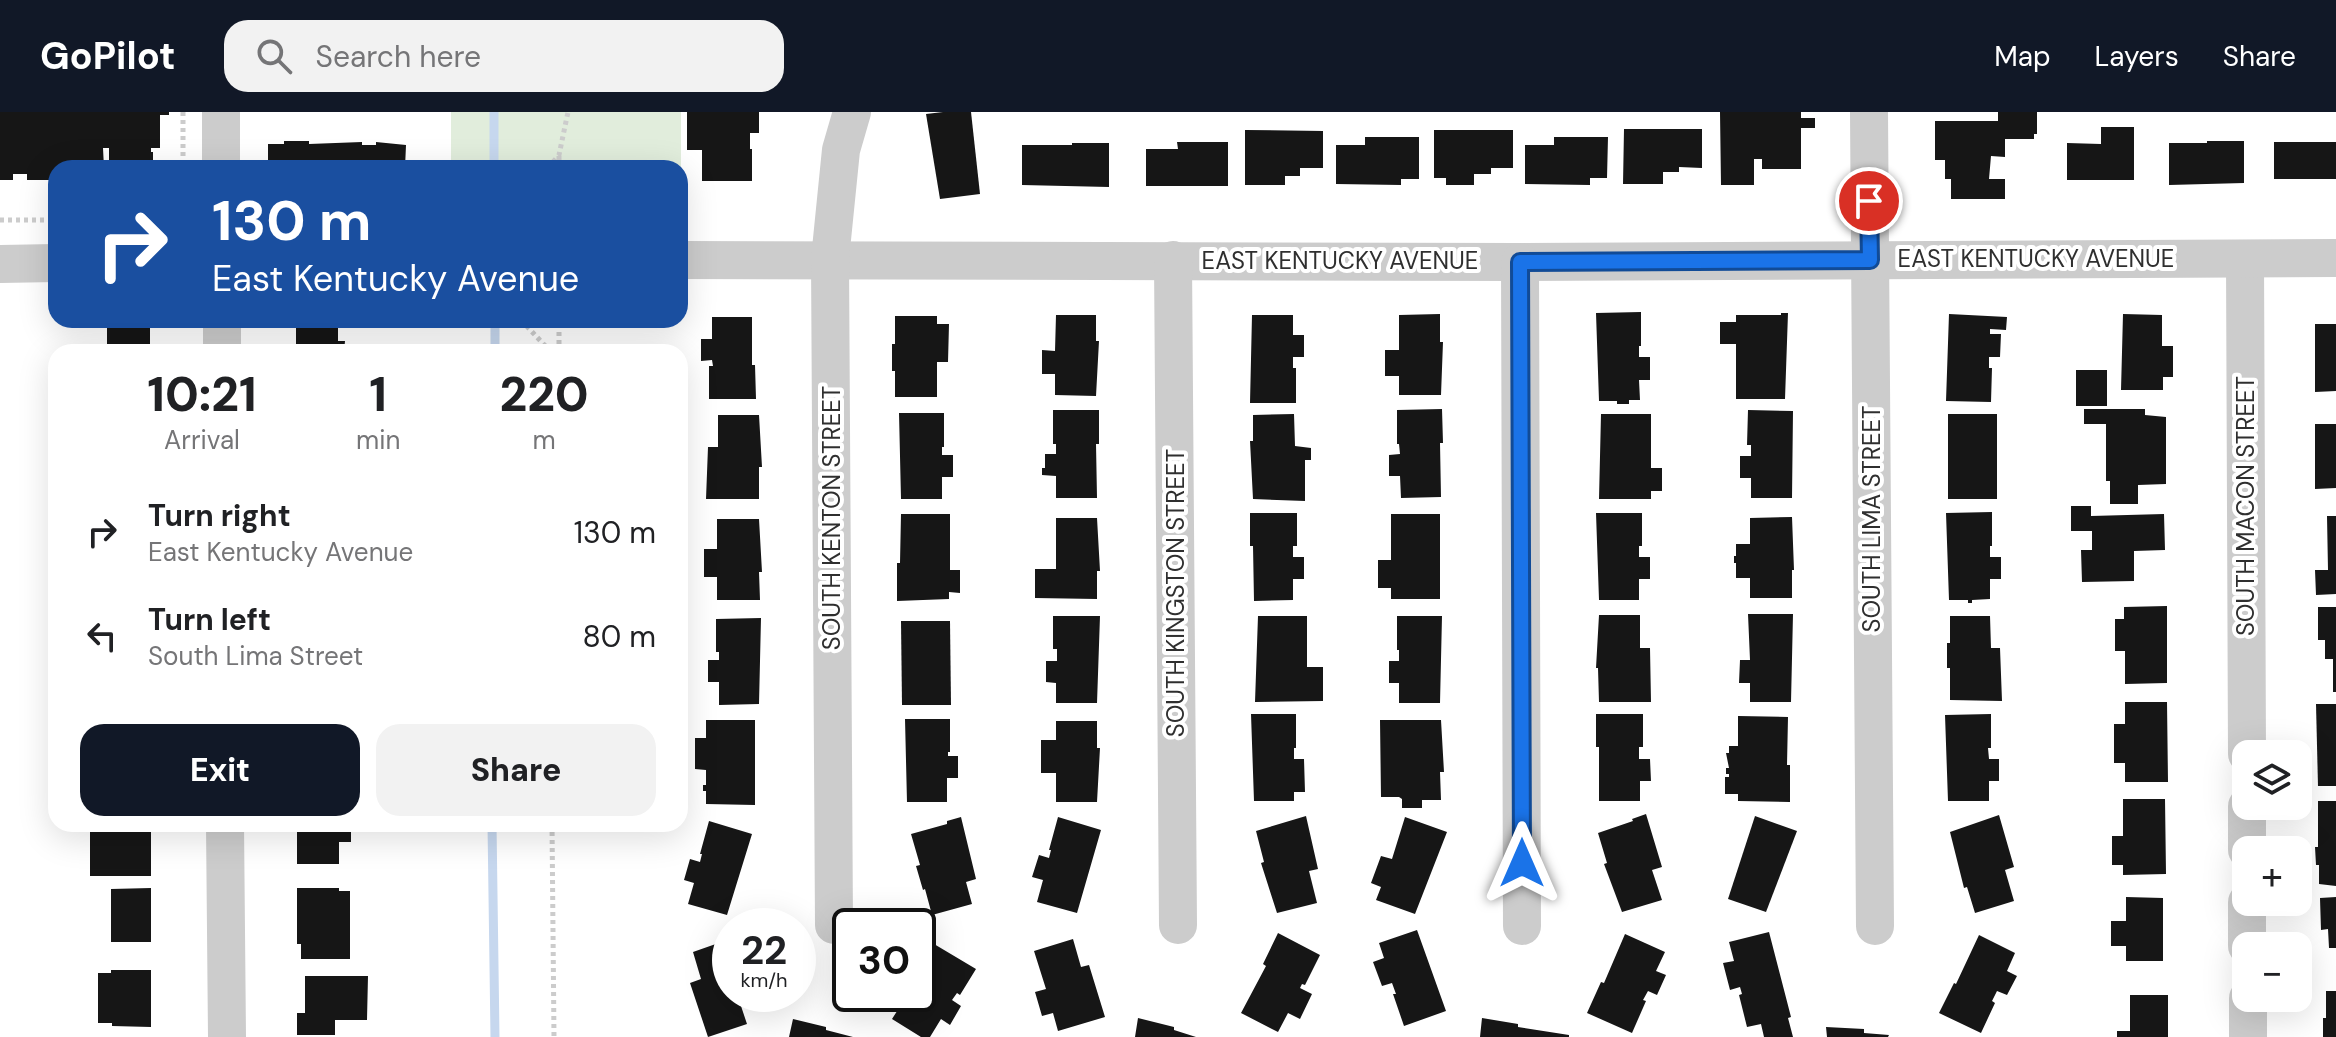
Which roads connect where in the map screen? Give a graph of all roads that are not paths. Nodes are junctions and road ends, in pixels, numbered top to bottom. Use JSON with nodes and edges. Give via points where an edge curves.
{"nodes":[{"id":1,"x":221,"y":112,"type":"edge"},
{"id":2,"x":852,"y":112,"type":"edge"},
{"id":3,"x":1869,"y":112,"type":"edge"},
{"id":4,"x":221,"y":160,"type":"edge"},
{"id":5,"x":2336,"y":258,"type":"edge"},
{"id":6,"x":830,"y":259,"type":"junction"},
{"id":7,"x":2245,"y":259,"type":"junction"},
{"id":8,"x":688,"y":260,"type":"edge"},
{"id":9,"x":1173,"y":260,"type":"junction"},
{"id":10,"x":1870,"y":260,"type":"junction"},
{"id":11,"x":1520,"y":262,"type":"junction"},
{"id":12,"x":48,"y":263,"type":"edge"},
{"id":13,"x":0,"y":264,"type":"edge"},
{"id":14,"x":2247,"y":740,"type":"edge"},
{"id":15,"x":225,"y":832,"type":"edge"},
{"id":16,"x":834,"y":908,"type":"edge"},
{"id":17,"x":1178,"y":925,"type":"dead end"},
{"id":18,"x":1522,"y":926,"type":"dead end"},
{"id":19,"x":1875,"y":926,"type":"dead end"},
{"id":20,"x":2248,"y":1012,"type":"edge"},
{"id":21,"x":227,"y":1037,"type":"edge"},
{"id":22,"x":2248,"y":1037,"type":"edge"}],
"edges":[{"from":1,"to":4,"type":"street"},
{"from":2,"to":6,"type":"street","name":"SOUTH KENTON STREET","via":[[841,150]]},
{"from":3,"to":10,"type":"street","name":"SOUTH LIMA STREET"},
{"from":5,"to":7,"type":"street","name":"EAST KENTUCKY AVENUE"},
{"from":6,"to":8,"type":"street","name":"EAST KENTUCKY AVENUE"},
{"from":6,"to":9,"type":"street","name":"EAST KENTUCKY AVENUE"},
{"from":6,"to":16,"type":"street","name":"SOUTH KENTON STREET"},
{"from":7,"to":10,"type":"street","name":"EAST KENTUCKY AVENUE"},
{"from":7,"to":14,"type":"street","name":"SOUTH MACON STREET"},
{"from":9,"to":11,"type":"street","name":"EAST KENTUCKY AVENUE"},
{"from":9,"to":17,"type":"street","name":"SOUTH KINGSTON STREET"},
{"from":10,"to":11,"type":"street","name":"EAST KENTUCKY AVENUE"},
{"from":10,"to":19,"type":"street","name":"SOUTH LIMA STREET"},
{"from":11,"to":18,"type":"street"},
{"from":12,"to":13,"type":"street"},
{"from":15,"to":21,"type":"street"},
{"from":20,"to":22,"type":"street"}]}
